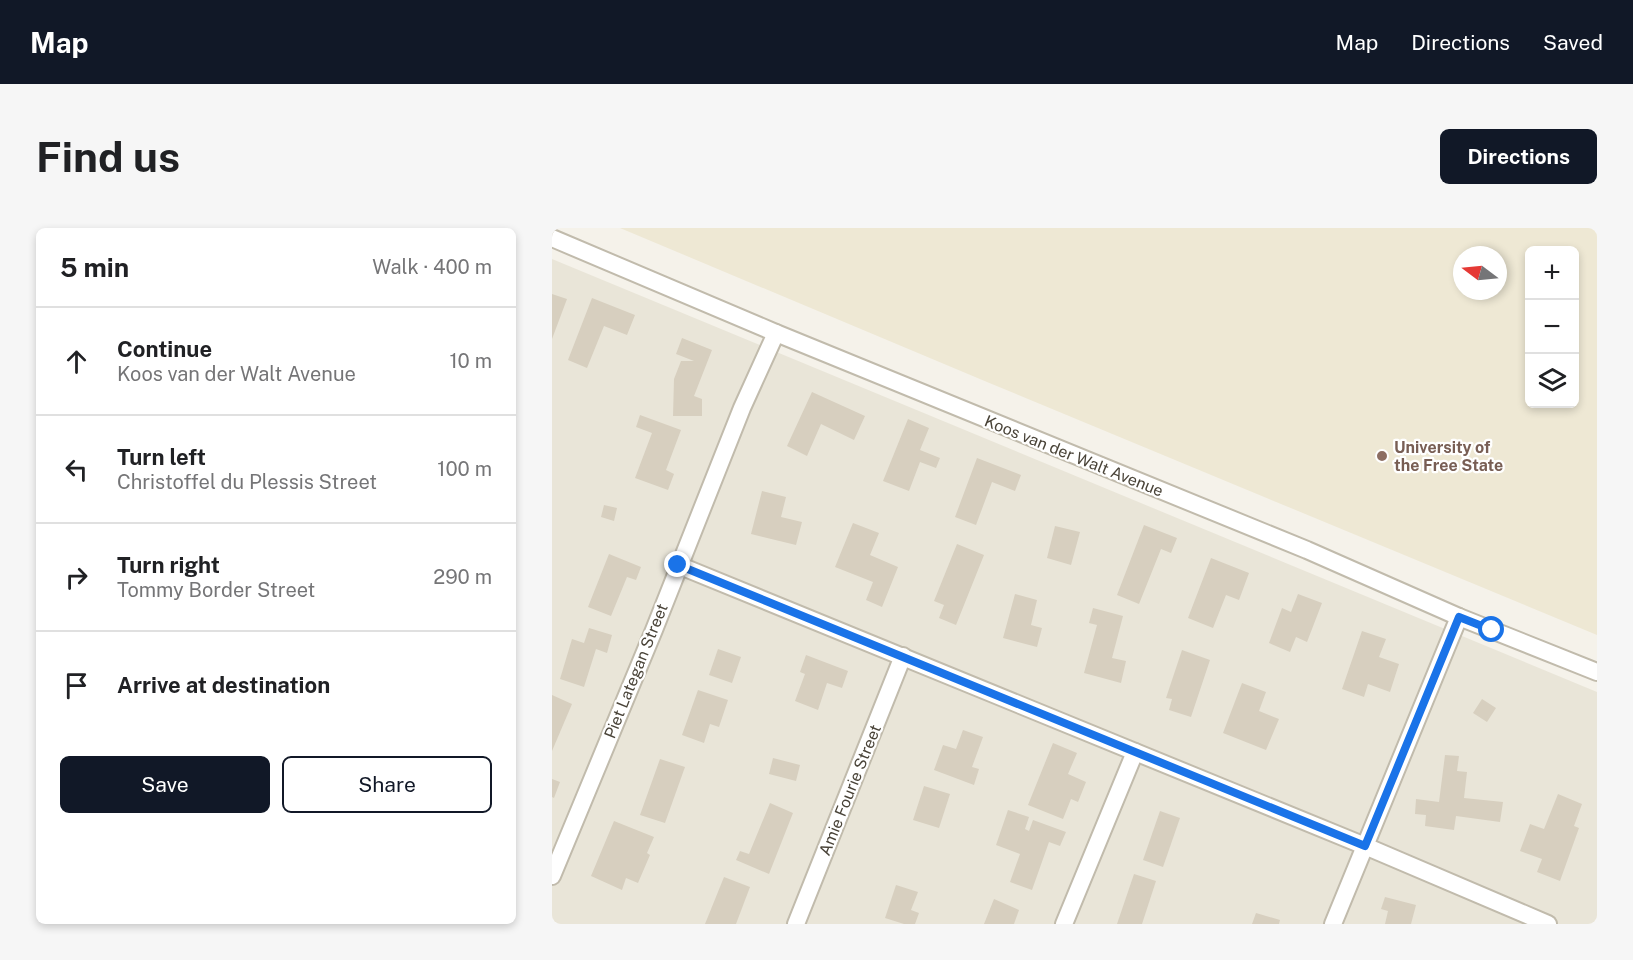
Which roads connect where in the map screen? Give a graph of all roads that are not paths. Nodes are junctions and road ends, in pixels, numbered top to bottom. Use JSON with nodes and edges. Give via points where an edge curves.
{"nodes":[{"id":1,"x":552,"y":238,"type":"edge"},
{"id":2,"x":776,"y":333,"type":"junction"},
{"id":3,"x":678,"y":565,"type":"junction"},
{"id":4,"x":1459,"y":617,"type":"junction"},
{"id":5,"x":903,"y":656,"type":"junction"},
{"id":6,"x":1597,"y":672,"type":"edge"},
{"id":7,"x":1135,"y":752,"type":"junction"},
{"id":8,"x":1365,"y":846,"type":"junction"},
{"id":9,"x":552,"y":876,"type":"edge"},
{"id":10,"x":796,"y":924,"type":"edge"},
{"id":11,"x":1064,"y":924,"type":"edge"},
{"id":12,"x":1333,"y":924,"type":"edge"},
{"id":13,"x":1548,"y":924,"type":"edge"}],
"edges":[{"from":1,"to":2,"type":"street","name":"Koos van der Walt Avenue"},
{"from":2,"to":3,"type":"street","name":"Piet Lategan Street"},
{"from":2,"to":4,"type":"street","name":"Koos van der Walt Avenue","via":[[1307,550]]},
{"from":3,"to":5,"type":"street"},
{"from":3,"to":9,"type":"street","name":"Piet Lategan Street"},
{"from":4,"to":6,"type":"street","name":"Koos van der Walt Avenue"},
{"from":4,"to":8,"type":"street"},
{"from":5,"to":7,"type":"street"},
{"from":5,"to":10,"type":"street","name":"Amie Fourie Street"},
{"from":7,"to":8,"type":"street"},
{"from":7,"to":11,"type":"street"},
{"from":8,"to":12,"type":"street"},
{"from":8,"to":13,"type":"street"}]}
